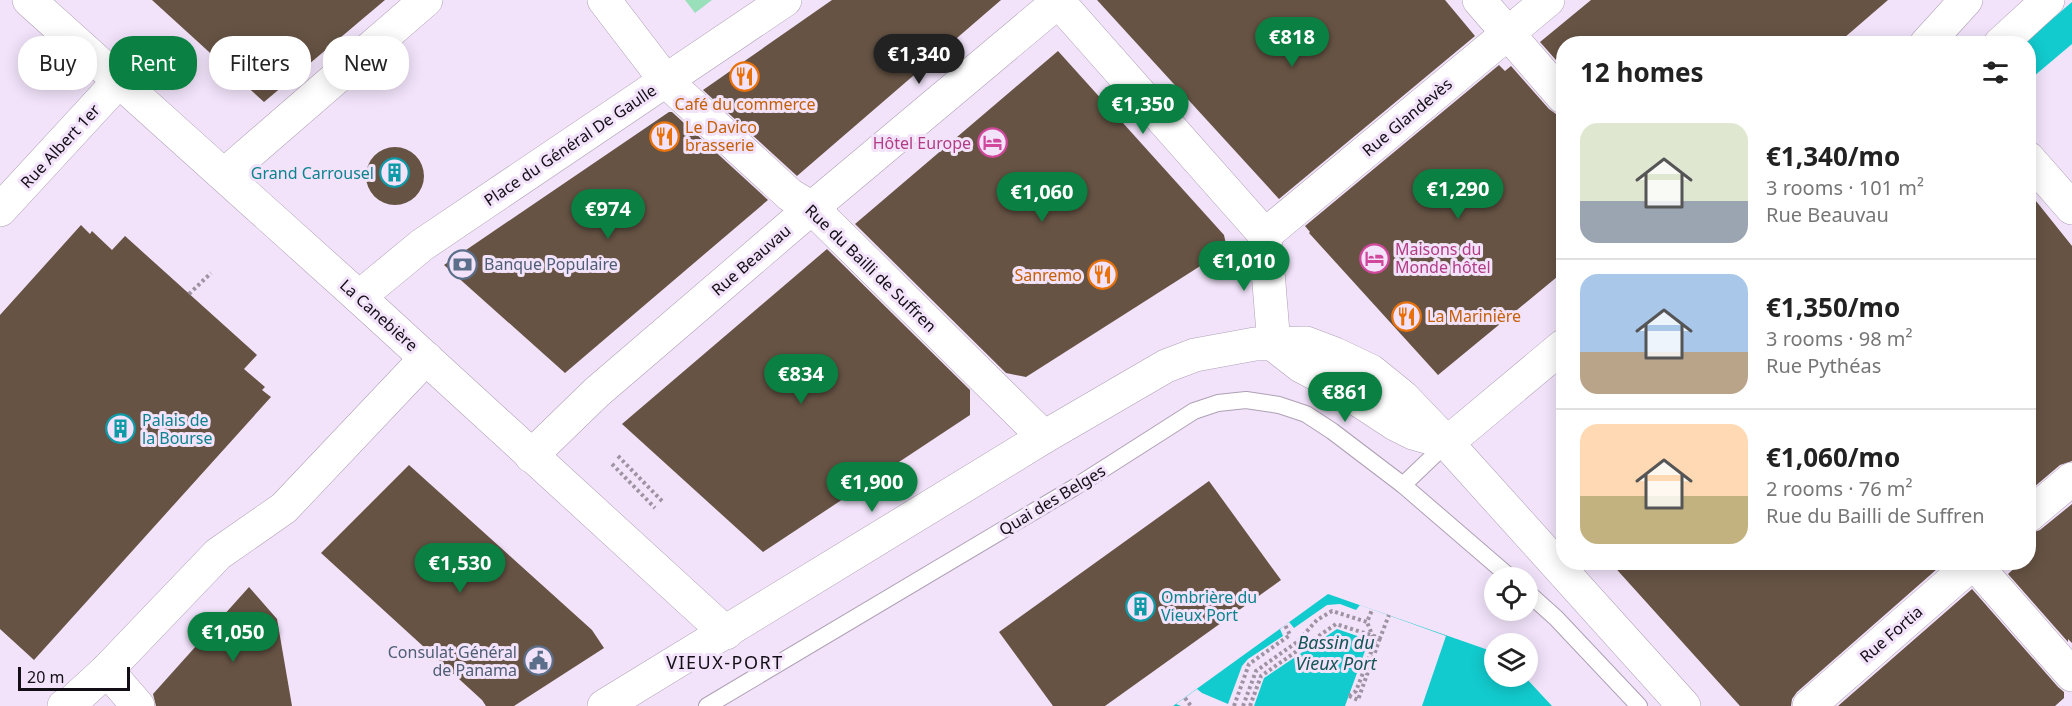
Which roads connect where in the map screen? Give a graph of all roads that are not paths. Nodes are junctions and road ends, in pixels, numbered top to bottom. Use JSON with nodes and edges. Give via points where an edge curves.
{"nodes":[{"id":1,"x":29,"y":0,"type":"edge"},
{"id":2,"x":426,"y":0,"type":"edge"},
{"id":3,"x":604,"y":0,"type":"edge"},
{"id":4,"x":785,"y":0,"type":"edge"},
{"id":5,"x":1058,"y":0,"type":"edge"},
{"id":6,"x":1479,"y":0,"type":"edge"},
{"id":7,"x":1548,"y":0,"type":"edge"},
{"id":8,"x":1966,"y":0,"type":"edge"},
{"id":9,"x":2048,"y":0,"type":"edge"},
{"id":10,"x":1508,"y":33,"type":"junction"},
{"id":11,"x":1933,"y":36,"type":"edge"},
{"id":12,"x":2009,"y":36,"type":"edge"},
{"id":13,"x":109,"y":72,"type":"edge"},
{"id":14,"x":666,"y":81,"type":"junction"},
{"id":15,"x":1556,"y":89,"type":"edge"},
{"id":16,"x":111,"y":90,"type":"edge"},
{"id":17,"x":129,"y":90,"type":"edge"},
{"id":18,"x":2036,"y":167,"type":"edge"},
{"id":19,"x":224,"y":175,"type":"junction"},
{"id":20,"x":812,"y":208,"type":"junction"},
{"id":21,"x":2072,"y":208,"type":"edge"},
{"id":22,"x":0,"y":210,"type":"edge"},
{"id":23,"x":1265,"y":235,"type":"junction"},
{"id":24,"x":359,"y":297,"type":"junction"},
{"id":25,"x":1274,"y":345,"type":"junction"},
{"id":26,"x":1556,"y":352,"type":"edge"},
{"id":27,"x":426,"y":358,"type":"junction"},
{"id":28,"x":1044,"y":437,"type":"junction"},
{"id":29,"x":1447,"y":442,"type":"junction"},
{"id":30,"x":531,"y":456,"type":"junction"},
{"id":31,"x":2072,"y":479,"type":"edge"},
{"id":32,"x":1402,"y":485,"type":"junction"},
{"id":33,"x":2036,"y":509,"type":"edge"},
{"id":34,"x":1556,"y":563,"type":"edge"},
{"id":35,"x":1498,"y":567,"type":"edge"},
{"id":36,"x":1562,"y":570,"type":"edge"},
{"id":37,"x":1965,"y":570,"type":"edge"},
{"id":38,"x":1979,"y":570,"type":"edge"},
{"id":39,"x":1538,"y":602,"type":"edge"},
{"id":40,"x":726,"y":633,"type":"junction"},
{"id":41,"x":107,"y":670,"type":"junction"},
{"id":42,"x":2072,"y":675,"type":"edge"},
{"id":43,"x":64,"y":706,"type":"edge"},
{"id":44,"x":138,"y":706,"type":"edge"},
{"id":45,"x":604,"y":706,"type":"edge"},
{"id":46,"x":707,"y":706,"type":"edge"},
{"id":47,"x":1639,"y":706,"type":"edge"},
{"id":48,"x":1684,"y":706,"type":"edge"},
{"id":49,"x":1809,"y":706,"type":"edge"}],
"edges":[{"from":1,"to":13,"type":"street","name":"La Canebière"},
{"from":2,"to":19,"type":"street"},
{"from":3,"to":14,"type":"street","name":"Place du Général De Gaulle"},
{"from":4,"to":14,"type":"street","name":"Place du Général De Gaulle"},
{"from":5,"to":20,"type":"street","name":"Rue Beauvau"},
{"from":5,"to":23,"type":"street"},
{"from":6,"to":10,"type":"street"},
{"from":7,"to":10,"type":"street","name":"Rue Glandevès"},
{"from":8,"to":11,"type":"street"},
{"from":9,"to":12,"type":"street"},
{"from":10,"to":15,"type":"street"},
{"from":10,"to":23,"type":"street","name":"Rue Glandevès"},
{"from":14,"to":20,"type":"street","name":"Rue du Bailli de Suffren","via":[[790,195]]},
{"from":14,"to":24,"type":"street","name":"Place du Général De Gaulle","via":[[422,245]]},
{"from":16,"to":22,"type":"street","name":"Rue Albert 1er"},
{"from":17,"to":19,"type":"street","name":"La Canebière"},
{"from":18,"to":21,"type":"street"},
{"from":19,"to":24,"type":"street","name":"La Canebière"},
{"from":20,"to":28,"type":"street","name":"Rue du Bailli de Suffren"},
{"from":20,"to":30,"type":"street","name":"Rue Beauvau","via":[[597,392]]},
{"from":23,"to":25,"type":"street"},
{"from":24,"to":27,"type":"street","name":"La Canebière"},
{"from":25,"to":28,"type":"street","via":[[1255,344],[1195,355],[1166,366]]},
{"from":25,"to":29,"type":"street","via":[[1306,343],[1371,371]]},
{"from":26,"to":29,"type":"street"},
{"from":27,"to":30,"type":"street","name":"La Canebière"},
{"from":27,"to":41,"type":"street","via":[[284,508],[218,554]]},
{"from":28,"to":40,"type":"street"},
{"from":29,"to":32,"type":"lane"},
{"from":29,"to":34,"type":"street"},
{"from":30,"to":40,"type":"street","name":"La Canebière"},
{"from":31,"to":33,"type":"street"},
{"from":32,"to":35,"type":"lane","name":"Quai des Belges"},
{"from":32,"to":46,"type":"lane","name":"Quai des Belges","via":[[1306,414],[1246,400],[1218,403],[1194,411],[1075,487]]},
{"from":36,"to":48,"type":"street"},
{"from":37,"to":49,"type":"street","name":"Rue Fortia"},
{"from":38,"to":42,"type":"street"},
{"from":39,"to":47,"type":"lane"},
{"from":40,"to":45,"type":"street"},
{"from":41,"to":43,"type":"street"},
{"from":41,"to":44,"type":"street"}]}
